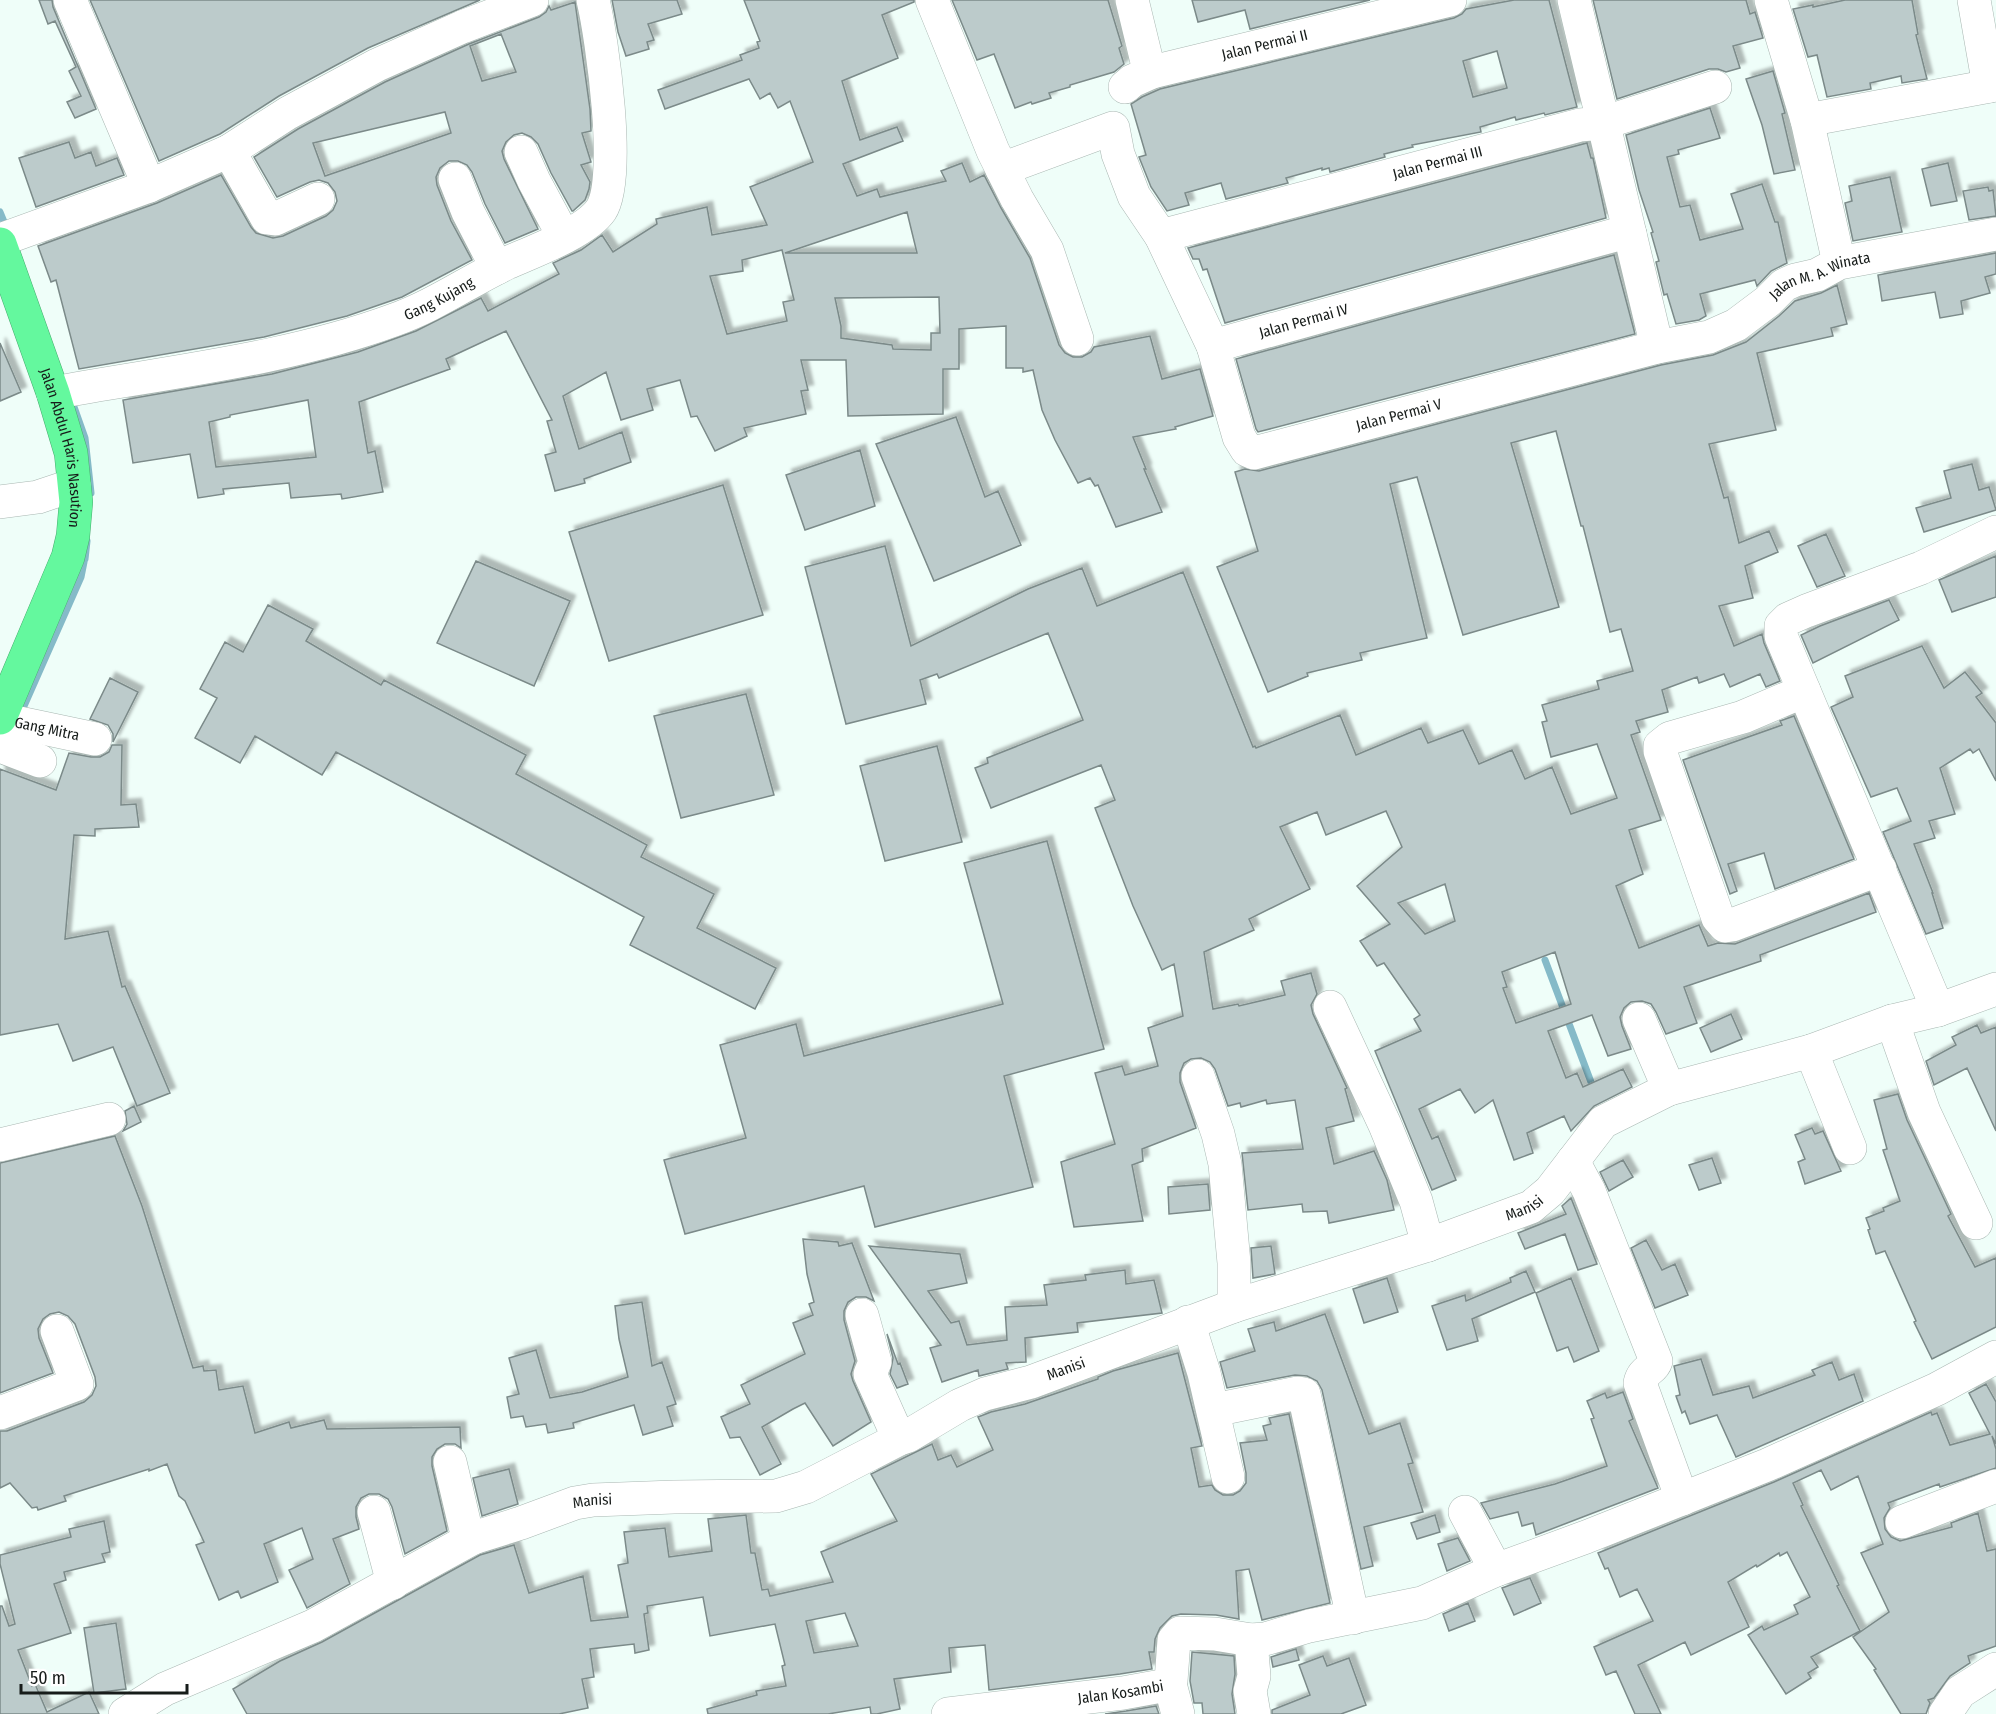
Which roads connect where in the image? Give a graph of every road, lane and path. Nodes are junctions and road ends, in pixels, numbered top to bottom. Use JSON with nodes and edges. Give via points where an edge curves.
{"nodes":[{"id":1,"x":70,"y":0,"type":"edge"},
{"id":2,"x":532,"y":0,"type":"edge"},
{"id":3,"x":592,"y":0,"type":"edge"},
{"id":4,"x":932,"y":0,"type":"edge"},
{"id":5,"x":1132,"y":0,"type":"edge"},
{"id":6,"x":1450,"y":0,"type":"edge"},
{"id":7,"x":1574,"y":0,"type":"edge"},
{"id":8,"x":1771,"y":0,"type":"edge"},
{"id":9,"x":1974,"y":0,"type":"edge"},
{"id":10,"x":1993,"y":86,"type":"edge"},
{"id":11,"x":1715,"y":87,"type":"dead end"},
{"id":12,"x":1807,"y":120,"type":"junction"},
{"id":13,"x":1603,"y":123,"type":"junction"},
{"id":14,"x":229,"y":151,"type":"junction"},
{"id":15,"x":521,"y":152,"type":"dead end"},
{"id":16,"x":1002,"y":169,"type":"junction"},
{"id":17,"x":455,"y":179,"type":"dead end"},
{"id":18,"x":149,"y":186,"type":"junction"},
{"id":19,"x":318,"y":199,"type":"dead end"},
{"id":20,"x":1630,"y":234,"type":"junction"},
{"id":21,"x":1996,"y":234,"type":"edge"},
{"id":22,"x":1161,"y":236,"type":"junction"},
{"id":23,"x":564,"y":237,"type":"junction"},
{"id":24,"x":0,"y":242,"type":"edge"},
{"id":25,"x":1839,"y":263,"type":"junction"},
{"id":26,"x":497,"y":268,"type":"junction"},
{"id":27,"x":1077,"y":339,"type":"dead end"},
{"id":28,"x":1213,"y":346,"type":"junction"},
{"id":29,"x":1657,"y":347,"type":"junction"},
{"id":30,"x":53,"y":393,"type":"junction"},
{"id":31,"x":0,"y":502,"type":"edge"},
{"id":32,"x":75,"y":507,"type":"junction"},
{"id":33,"x":1996,"y":532,"type":"edge"},
{"id":34,"x":1804,"y":691,"type":"junction"},
{"id":35,"x":0,"y":718,"type":"edge"},
{"id":36,"x":95,"y":739,"type":"dead end"},
{"id":37,"x":0,"y":746,"type":"edge"},
{"id":38,"x":40,"y":761,"type":"dead end"},
{"id":39,"x":1880,"y":869,"type":"junction"},
{"id":40,"x":1996,"y":989,"type":"edge"},
{"id":41,"x":1330,"y":1007,"type":"dead end"},
{"id":42,"x":1938,"y":1010,"type":"junction"},
{"id":43,"x":1639,"y":1019,"type":"dead end"},
{"id":44,"x":1892,"y":1022,"type":"junction"},
{"id":45,"x":1811,"y":1051,"type":"junction"},
{"id":46,"x":1198,"y":1077,"type":"dead end"},
{"id":47,"x":1669,"y":1089,"type":"junction"},
{"id":48,"x":109,"y":1119,"type":"dead end"},
{"id":49,"x":0,"y":1145,"type":"edge"},
{"id":50,"x":1850,"y":1148,"type":"dead end"},
{"id":51,"x":1573,"y":1161,"type":"junction"},
{"id":52,"x":1976,"y":1223,"type":"dead end"},
{"id":53,"x":1428,"y":1245,"type":"junction"},
{"id":54,"x":1233,"y":1306,"type":"junction"},
{"id":55,"x":862,"y":1315,"type":"dead end"},
{"id":56,"x":1188,"y":1322,"type":"junction"},
{"id":57,"x":57,"y":1331,"type":"dead end"},
{"id":58,"x":1996,"y":1357,"type":"edge"},
{"id":59,"x":1214,"y":1410,"type":"junction"},
{"id":60,"x":0,"y":1413,"type":"edge"},
{"id":61,"x":899,"y":1439,"type":"junction"},
{"id":62,"x":450,"y":1462,"type":"dead end"},
{"id":63,"x":1228,"y":1477,"type":"dead end"},
{"id":64,"x":1996,"y":1486,"type":"edge"},
{"id":65,"x":1683,"y":1499,"type":"junction"},
{"id":66,"x":374,"y":1512,"type":"dead end"},
{"id":67,"x":1465,"y":1512,"type":"dead end"},
{"id":68,"x":1902,"y":1522,"type":"dead end"},
{"id":69,"x":473,"y":1538,"type":"junction"},
{"id":70,"x":1496,"y":1570,"type":"junction"},
{"id":71,"x":393,"y":1582,"type":"junction"},
{"id":72,"x":1353,"y":1618,"type":"junction"},
{"id":73,"x":1251,"y":1640,"type":"junction"},
{"id":74,"x":1996,"y":1669,"type":"edge"},
{"id":75,"x":1174,"y":1699,"type":"edge"},
{"id":76,"x":125,"y":1714,"type":"edge"},
{"id":77,"x":948,"y":1714,"type":"edge"},
{"id":78,"x":1254,"y":1714,"type":"edge"},
{"id":79,"x":1945,"y":1714,"type":"edge"}],
"edges":[{"from":1,"to":18,"type":"street"},
{"from":2,"to":14,"type":"street","via":[[377,65],[288,113]]},
{"from":3,"to":23,"type":"street","name":"Gang Kujang","via":[[599,24],[610,127],[606,199],[596,216]]},
{"from":4,"to":16,"type":"street"},
{"from":5,"to":6,"type":"street","name":"Jalan Permai II","via":[[1138,80]]},
{"from":7,"to":13,"type":"street"},
{"from":8,"to":12,"type":"street"},
{"from":9,"to":10,"type":"street"},
{"from":10,"to":12,"type":"street"},
{"from":11,"to":13,"type":"street","name":"Jalan Permai III"},
{"from":12,"to":25,"type":"street"},
{"from":13,"to":20,"type":"street"},
{"from":13,"to":22,"type":"street","name":"Jalan Permai III","via":[[1580,125]]},
{"from":14,"to":18,"type":"street"},
{"from":14,"to":19,"type":"street","via":[[267,218],[275,219]]},
{"from":15,"to":23,"type":"street"},
{"from":16,"to":22,"type":"street","via":[[1113,128],[1134,196]]},
{"from":16,"to":27,"type":"street","via":[[1047,250]]},
{"from":17,"to":26,"type":"street"},
{"from":18,"to":24,"type":"street"},
{"from":20,"to":28,"type":"street","name":"Jalan Permai IV"},
{"from":20,"to":29,"type":"street"},
{"from":21,"to":25,"type":"street","name":"Jalan M. A. Winata"},
{"from":22,"to":28,"type":"street"},
{"from":23,"to":26,"type":"street","name":"Gang Kujang"},
{"from":24,"to":30,"type":"highway","name":"Jalan Abdul Haris Nasution"},
{"from":25,"to":29,"type":"street","name":"Jalan M. A. Winata","via":[[1784,285],[1736,325],[1698,340]]},
{"from":26,"to":30,"type":"street","name":"Gang Kujang","via":[[428,306],[313,345]]},
{"from":28,"to":29,"type":"street","name":"Jalan Permai V","via":[[1239,437],[1247,450],[1254,453]]},
{"from":30,"to":32,"type":"highway","name":"Jalan Abdul Haris Nasution","via":[[71,453]]},
{"from":31,"to":32,"type":"street","via":[[38,497]]},
{"from":32,"to":35,"type":"highway","name":"Jalan Abdul Haris Nasution","via":[[68,557]]},
{"from":33,"to":34,"type":"street","via":[[1921,568],[1788,620],[1781,626],[1781,636]]},
{"from":34,"to":39,"type":"street"},
{"from":34,"to":39,"type":"street","via":[[1743,717],[1670,738],[1660,746],[1718,918],[1725,926],[1732,925]]},
{"from":35,"to":36,"type":"street","name":"Gang Mitra"},
{"from":37,"to":38,"type":"street"},
{"from":39,"to":42,"type":"street"},
{"from":40,"to":42,"type":"street","name":"Manisi"},
{"from":41,"to":53,"type":"street","via":[[1385,1125],[1416,1201]]},
{"from":42,"to":44,"type":"street","name":"Manisi"},
{"from":43,"to":47,"type":"street"},
{"from":44,"to":45,"type":"street","name":"Manisi"},
{"from":44,"to":52,"type":"street","via":[[1924,1112]]},
{"from":45,"to":47,"type":"street","name":"Manisi"},
{"from":45,"to":50,"type":"street"},
{"from":46,"to":54,"type":"street","via":[[1225,1164],[1234,1263]]},
{"from":47,"to":51,"type":"street","name":"Manisi","via":[[1603,1122]]},
{"from":48,"to":49,"type":"street"},
{"from":51,"to":53,"type":"street","name":"Manisi","via":[[1550,1191],[1531,1207]]},
{"from":51,"to":65,"type":"street","via":[[1589,1191],[1656,1361],[1654,1367],[1643,1373],[1640,1383]]},
{"from":53,"to":54,"type":"street","name":"Manisi"},
{"from":54,"to":56,"type":"street","name":"Manisi"},
{"from":55,"to":61,"type":"street","via":[[875,1362],[870,1374]]},
{"from":56,"to":59,"type":"street"},
{"from":56,"to":61,"type":"street","name":"Manisi","via":[[1031,1382],[985,1394]]},
{"from":57,"to":60,"type":"street","via":[[77,1384]]},
{"from":58,"to":65,"type":"street","via":[[1937,1389]]},
{"from":59,"to":63,"type":"street"},
{"from":59,"to":72,"type":"street","via":[[1304,1394]]},
{"from":61,"to":69,"type":"street","name":"Manisi","via":[[806,1487],[776,1496],[593,1500]]},
{"from":62,"to":69,"type":"street","via":[[466,1530]]},
{"from":64,"to":68,"type":"street"},
{"from":65,"to":70,"type":"street"},
{"from":66,"to":71,"type":"street"},
{"from":67,"to":70,"type":"street"},
{"from":69,"to":71,"type":"street","name":"Manisi"},
{"from":70,"to":72,"type":"street","via":[[1422,1603]]},
{"from":71,"to":76,"type":"street","name":"Manisi","via":[[313,1626],[165,1689]]},
{"from":72,"to":73,"type":"street"},
{"from":73,"to":75,"type":"street","name":"Jalan Kosambi","via":[[1215,1634],[1176,1636]]},
{"from":73,"to":78,"type":"street"},
{"from":74,"to":79,"type":"street","via":[[1960,1692]]},
{"from":75,"to":77,"type":"street","name":"Jalan Kosambi","via":[[1123,1694]]}]}
